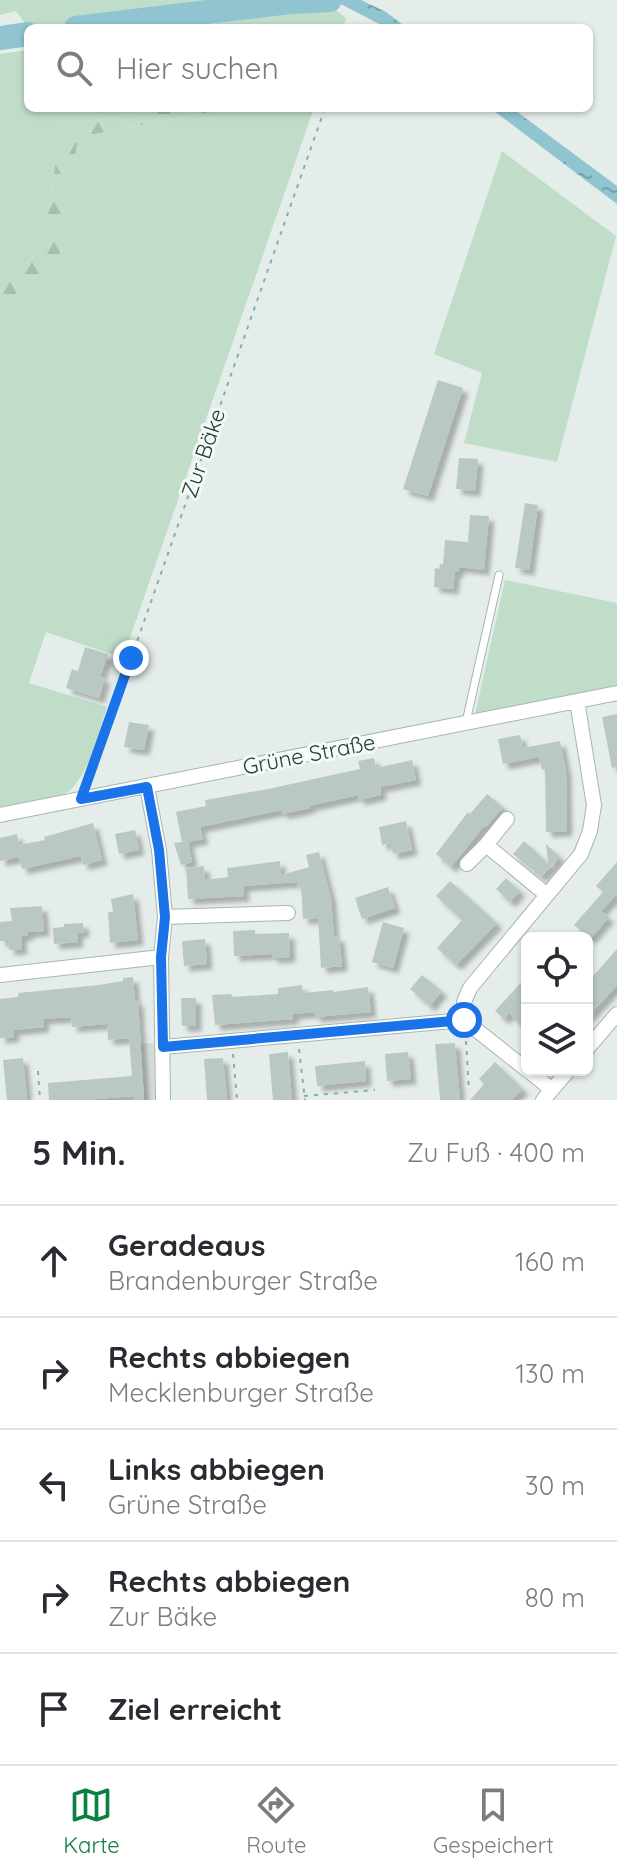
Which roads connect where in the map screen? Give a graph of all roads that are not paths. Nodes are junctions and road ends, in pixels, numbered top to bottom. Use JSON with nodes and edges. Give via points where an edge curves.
{"nodes":[{"id":1,"x":499,"y":575,"type":"dead end"},
{"id":2,"x":131,"y":658,"type":"road end"},
{"id":3,"x":617,"y":693,"type":"edge"},
{"id":4,"x":577,"y":701,"type":"junction"},
{"id":5,"x":466,"y":722,"type":"junction"},
{"id":6,"x":147,"y":787,"type":"junction"},
{"id":7,"x":81,"y":799,"type":"junction"},
{"id":8,"x":0,"y":815,"type":"edge"},
{"id":9,"x":507,"y":819,"type":"dead end"},
{"id":10,"x":486,"y":845,"type":"junction"},
{"id":11,"x":467,"y":864,"type":"dead end"},
{"id":12,"x":547,"y":895,"type":"junction"},
{"id":13,"x":288,"y":913,"type":"dead end"},
{"id":14,"x":165,"y":917,"type":"junction"},
{"id":15,"x":161,"y":957,"type":"junction"},
{"id":16,"x":0,"y":975,"type":"edge"},
{"id":17,"x":617,"y":1014,"type":"edge"},
{"id":18,"x":464,"y":1020,"type":"junction"},
{"id":19,"x":593,"y":1042,"type":"edge"},
{"id":20,"x":163,"y":1047,"type":"junction"},
{"id":21,"x":521,"y":1065,"type":"edge"},
{"id":22,"x":532,"y":1076,"type":"edge"},
{"id":23,"x":564,"y":1076,"type":"edge"},
{"id":24,"x":548,"y":1095,"type":"edge"},
{"id":25,"x":163,"y":1100,"type":"edge"}],
"edges":[{"from":1,"to":5,"type":"lane"},
{"from":2,"to":7,"type":"lane"},
{"from":3,"to":4,"type":"street","name":"Grüne Straße"},
{"from":4,"to":5,"type":"street","name":"Grüne Straße"},
{"from":4,"to":12,"type":"street","via":[[594,805],[590,831],[581,854]]},
{"from":5,"to":6,"type":"street","name":"Grüne Straße"},
{"from":6,"to":7,"type":"street","name":"Grüne Straße"},
{"from":6,"to":14,"type":"street"},
{"from":7,"to":8,"type":"street","name":"Grüne Straße"},
{"from":9,"to":10,"type":"street"},
{"from":10,"to":11,"type":"street"},
{"from":10,"to":12,"type":"street"},
{"from":12,"to":18,"type":"street","via":[[470,988]]},
{"from":13,"to":14,"type":"street"},
{"from":14,"to":15,"type":"street"},
{"from":15,"to":16,"type":"street"},
{"from":15,"to":20,"type":"street"},
{"from":17,"to":19,"type":"street"},
{"from":18,"to":20,"type":"street"},
{"from":18,"to":21,"type":"street"},
{"from":20,"to":25,"type":"street"},
{"from":22,"to":24,"type":"street"},
{"from":23,"to":24,"type":"street"}]}
